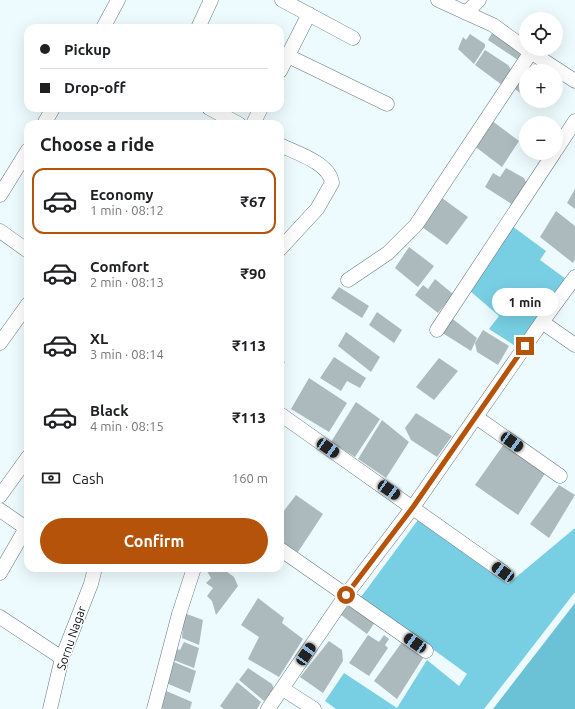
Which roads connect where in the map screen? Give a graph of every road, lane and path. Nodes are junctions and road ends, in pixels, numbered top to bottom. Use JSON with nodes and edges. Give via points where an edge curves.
{"nodes":[{"id":1,"x":118,"y":0,"type":"edge"},
{"id":2,"x":211,"y":0,"type":"edge"},
{"id":3,"x":282,"y":0,"type":"edge"},
{"id":4,"x":438,"y":0,"type":"edge"},
{"id":5,"x":479,"y":0,"type":"edge"},
{"id":6,"x":466,"y":13,"type":"junction"},
{"id":7,"x":308,"y":14,"type":"junction"},
{"id":8,"x":105,"y":24,"type":"edge"},
{"id":9,"x":200,"y":24,"type":"edge"},
{"id":10,"x":353,"y":38,"type":"dead end"},
{"id":11,"x":519,"y":44,"type":"edge"},
{"id":12,"x":288,"y":56,"type":"junction"},
{"id":13,"x":524,"y":56,"type":"edge"},
{"id":14,"x":537,"y":56,"type":"edge"},
{"id":15,"x":284,"y":64,"type":"edge"},
{"id":16,"x":575,"y":81,"type":"edge"},
{"id":17,"x":387,"y":104,"type":"dead end"},
{"id":18,"x":216,"y":112,"type":"edge"},
{"id":19,"x":232,"y":120,"type":"edge"},
{"id":20,"x":575,"y":121,"type":"edge"},
{"id":21,"x":563,"y":139,"type":"edge"},
{"id":22,"x":284,"y":147,"type":"edge"},
{"id":23,"x":24,"y":156,"type":"edge"},
{"id":24,"x":549,"y":160,"type":"edge"},
{"id":25,"x":0,"y":195,"type":"edge"},
{"id":26,"x":0,"y":231,"type":"edge"},
{"id":27,"x":284,"y":245,"type":"edge"},
{"id":28,"x":24,"y":248,"type":"edge"},
{"id":29,"x":575,"y":277,"type":"edge"},
{"id":30,"x":348,"y":280,"type":"dead end"},
{"id":31,"x":24,"y":310,"type":"edge"},
{"id":32,"x":542,"y":322,"type":"junction"},
{"id":33,"x":437,"y":330,"type":"dead end"},
{"id":34,"x":0,"y":343,"type":"edge"},
{"id":35,"x":575,"y":345,"type":"edge"},
{"id":36,"x":284,"y":417,"type":"edge"},
{"id":37,"x":476,"y":417,"type":"junction"},
{"id":38,"x":24,"y":463,"type":"edge"},
{"id":39,"x":560,"y":476,"type":"dead end"},
{"id":40,"x":0,"y":496,"type":"edge"},
{"id":41,"x":413,"y":507,"type":"junction"},
{"id":42,"x":0,"y":510,"type":"edge"},
{"id":43,"x":24,"y":527,"type":"edge"},
{"id":44,"x":24,"y":531,"type":"edge"},
{"id":45,"x":284,"y":552,"type":"edge"},
{"id":46,"x":0,"y":572,"type":"edge"},
{"id":47,"x":94,"y":572,"type":"edge"},
{"id":48,"x":193,"y":572,"type":"edge"},
{"id":49,"x":503,"y":572,"type":"dead end"},
{"id":50,"x":346,"y":595,"type":"junction"},
{"id":51,"x":0,"y":617,"type":"edge"},
{"id":52,"x":426,"y":651,"type":"dead end"},
{"id":53,"x":62,"y":658,"type":"junction"},
{"id":54,"x":283,"y":689,"type":"junction"},
{"id":55,"x":50,"y":709,"type":"edge"},
{"id":56,"x":154,"y":709,"type":"edge"},
{"id":57,"x":268,"y":709,"type":"edge"},
{"id":58,"x":314,"y":709,"type":"edge"}],
"edges":[{"from":1,"to":8,"type":"street"},
{"from":2,"to":9,"type":"street"},
{"from":3,"to":7,"type":"street"},
{"from":4,"to":6,"type":"street"},
{"from":5,"to":6,"type":"street"},
{"from":6,"to":11,"type":"street","via":[[493,25]]},
{"from":7,"to":10,"type":"street"},
{"from":7,"to":12,"type":"street"},
{"from":12,"to":15,"type":"street"},
{"from":12,"to":17,"type":"street"},
{"from":13,"to":30,"type":"street","via":[[416,225],[388,253]]},
{"from":14,"to":16,"type":"street"},
{"from":18,"to":19,"type":"street"},
{"from":20,"to":21,"type":"street"},
{"from":22,"to":27,"type":"street","via":[[324,167],[330,174],[332,183],[317,209]]},
{"from":23,"to":25,"type":"street"},
{"from":24,"to":33,"type":"street"},
{"from":26,"to":28,"type":"street"},
{"from":29,"to":32,"type":"street"},
{"from":31,"to":34,"type":"street"},
{"from":32,"to":35,"type":"street"},
{"from":32,"to":37,"type":"street"},
{"from":36,"to":41,"type":"street"},
{"from":37,"to":39,"type":"street"},
{"from":37,"to":41,"type":"street"},
{"from":38,"to":40,"type":"street"},
{"from":41,"to":49,"type":"street"},
{"from":41,"to":50,"type":"street"},
{"from":42,"to":43,"type":"street"},
{"from":44,"to":46,"type":"street"},
{"from":45,"to":50,"type":"street"},
{"from":47,"to":53,"type":"street","name":"Sornu Nagar"},
{"from":48,"to":56,"type":"street"},
{"from":50,"to":52,"type":"street"},
{"from":50,"to":54,"type":"street"},
{"from":51,"to":53,"type":"street"},
{"from":53,"to":55,"type":"street","name":"Sornu Nagar"},
{"from":54,"to":57,"type":"street"},
{"from":54,"to":58,"type":"street"}]}
